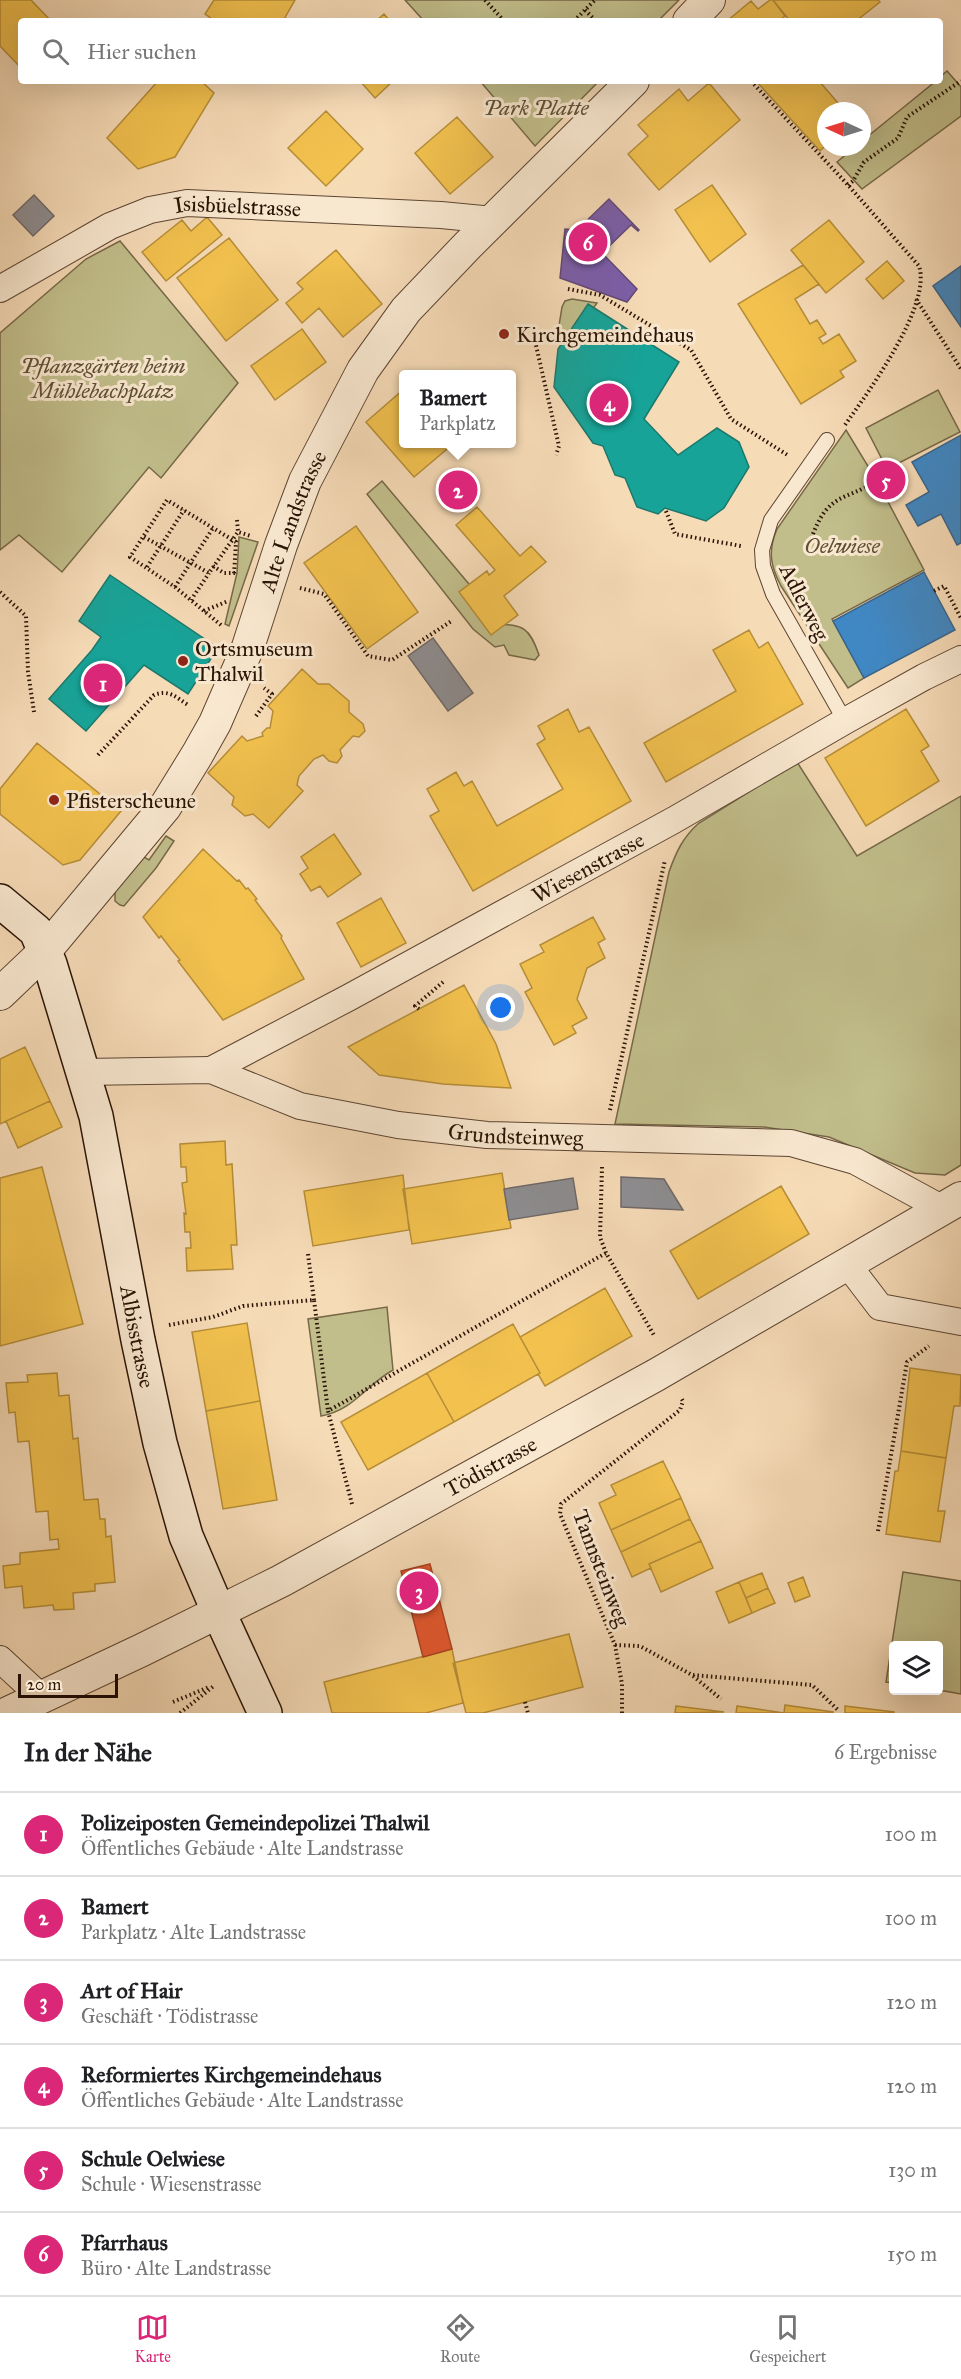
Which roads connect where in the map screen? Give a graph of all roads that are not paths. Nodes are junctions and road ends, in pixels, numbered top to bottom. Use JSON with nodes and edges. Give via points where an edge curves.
{"nodes":[{"id":1,"x":709,"y":0,"type":"edge"},
{"id":2,"x":693,"y":18,"type":"edge"},
{"id":3,"x":630,"y":84,"type":"edge"},
{"id":4,"x":493,"y":220,"type":"junction"},
{"id":5,"x":0,"y":289,"type":"edge"},
{"id":6,"x":827,"y":440,"type":"road end"},
{"id":7,"x":961,"y":659,"type":"edge"},
{"id":8,"x":845,"y":721,"type":"junction"},
{"id":9,"x":0,"y":901,"type":"edge"},
{"id":10,"x":45,"y":951,"type":"junction"},
{"id":11,"x":0,"y":994,"type":"edge"},
{"id":12,"x":212,"y":1070,"type":"junction"},
{"id":13,"x":83,"y":1072,"type":"junction"},
{"id":14,"x":952,"y":1204,"type":"edge"},
{"id":15,"x":848,"y":1265,"type":"junction"},
{"id":16,"x":961,"y":1322,"type":"edge"},
{"id":17,"x":219,"y":1613,"type":"junction"},
{"id":18,"x":0,"y":1659,"type":"edge"},
{"id":19,"x":41,"y":1697,"type":"junction"},
{"id":20,"x":8,"y":1713,"type":"edge"},
{"id":21,"x":266,"y":1713,"type":"edge"}],
"edges":[{"from":1,"to":2,"type":"street"},
{"from":3,"to":4,"type":"street","name":"Alte Landstrasse"},
{"from":4,"to":5,"type":"street","name":"Isisbüelstrasse","via":[[187,203],[150,210],[110,226]]},
{"from":4,"to":10,"type":"street","name":"Alte Landstrasse","via":[[406,310],[363,370],[305,481],[248,647],[215,723],[165,807]]},
{"from":6,"to":8,"type":"lane","name":"Adlerweg","via":[[771,520],[762,550],[763,566],[773,594]]},
{"from":7,"to":8,"type":"street","name":"Wiesenstrasse"},
{"from":8,"to":12,"type":"street","name":"Wiesenstrasse","via":[[674,820]]},
{"from":9,"to":10,"type":"main road","name":"Albisstrasse","via":[[36,931]]},
{"from":10,"to":11,"type":"street","name":"Alte Landstrasse"},
{"from":10,"to":13,"type":"main road","name":"Albisstrasse"},
{"from":12,"to":13,"type":"street","name":"Grundsteinweg"},
{"from":12,"to":14,"type":"street","name":"Grundsteinweg","via":[[300,1106],[398,1125],[488,1135],[791,1143],[855,1161]]},
{"from":13,"to":17,"type":"main road","name":"Albisstrasse","via":[[96,1116],[160,1443],[186,1536]]},
{"from":14,"to":15,"type":"street","name":"Tödistrasse"},
{"from":15,"to":16,"type":"street","via":[[880,1306]]},
{"from":15,"to":17,"type":"street","name":"Tödistrasse"},
{"from":17,"to":19,"type":"street","name":"Tödistrasse"},
{"from":17,"to":21,"type":"main road","name":"Albisstrasse"},
{"from":18,"to":19,"type":"street"},
{"from":19,"to":20,"type":"street","name":"Tödistrasse"}]}
